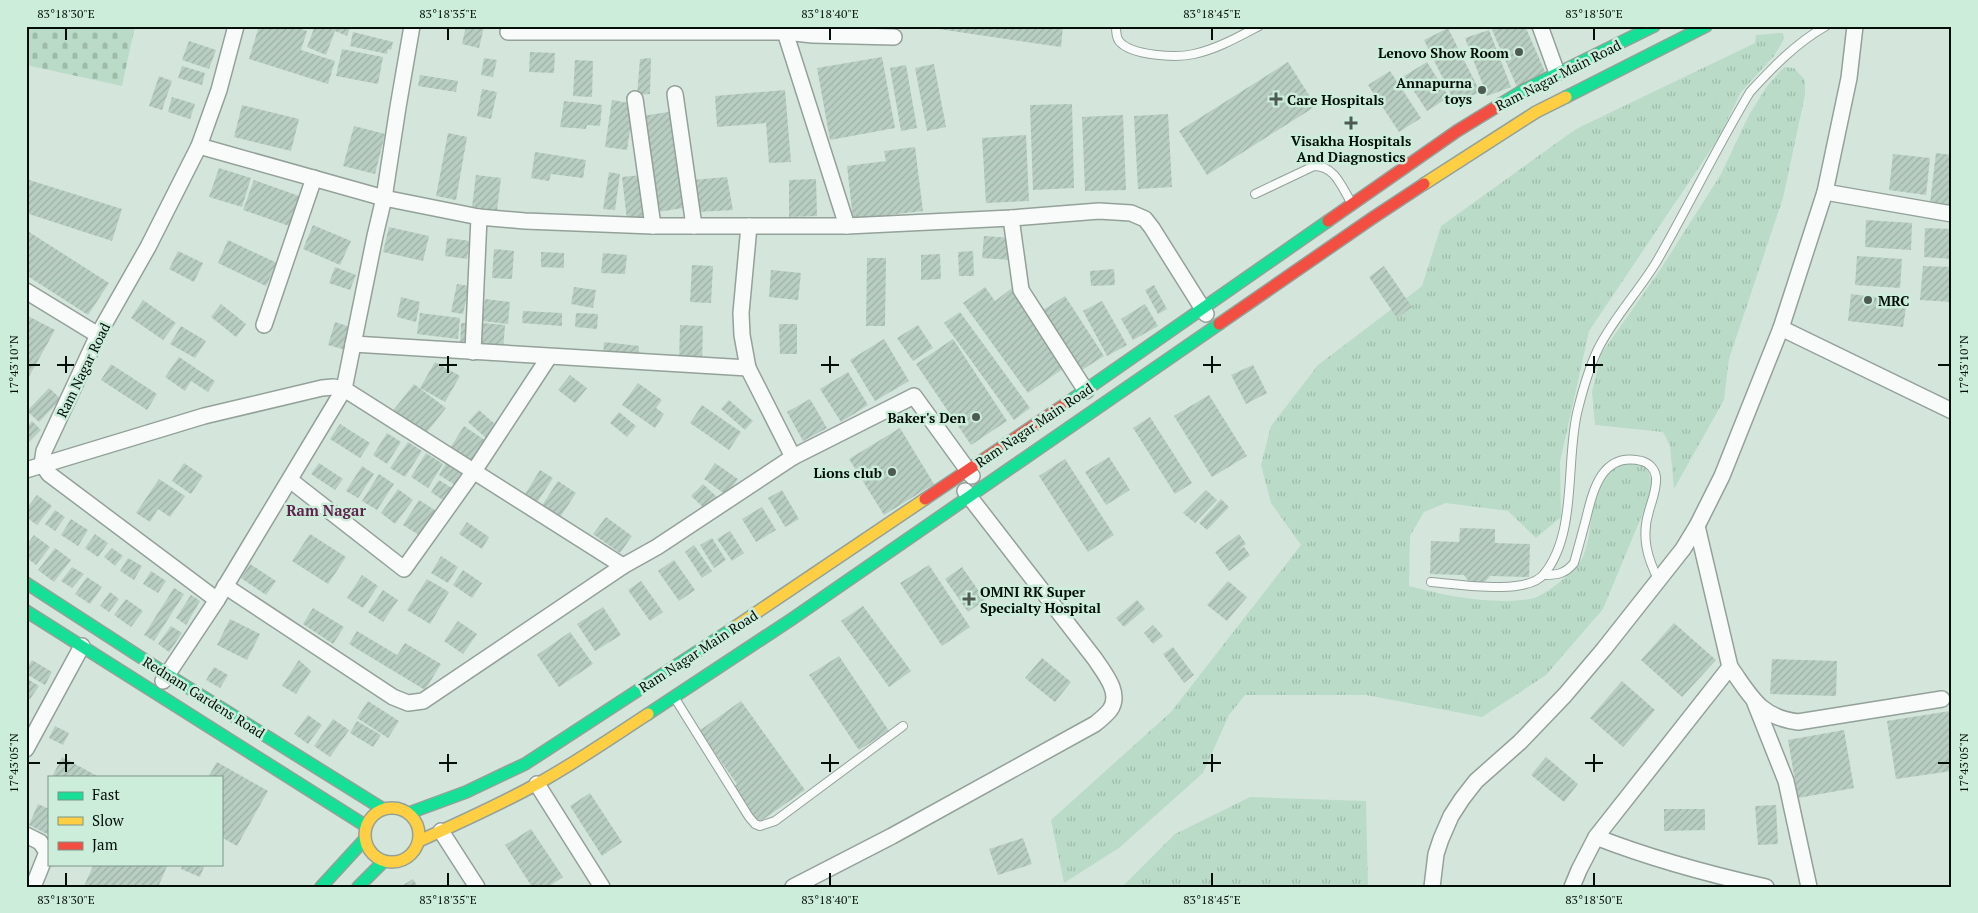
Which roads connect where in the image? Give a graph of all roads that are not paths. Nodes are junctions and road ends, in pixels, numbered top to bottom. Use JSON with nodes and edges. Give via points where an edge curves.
{"nodes":[{"id":1,"x":236,"y":26,"type":"edge"},
{"id":2,"x":412,"y":26,"type":"edge"},
{"id":3,"x":1116,"y":26,"type":"edge"},
{"id":4,"x":1259,"y":26,"type":"edge"},
{"id":5,"x":1540,"y":26,"type":"edge"},
{"id":6,"x":1654,"y":26,"type":"edge"},
{"id":7,"x":1706,"y":26,"type":"edge"},
{"id":8,"x":1826,"y":26,"type":"edge"},
{"id":9,"x":1856,"y":26,"type":"edge"},
{"id":10,"x":784,"y":29,"type":"edge"},
{"id":11,"x":508,"y":32,"type":"dead end"},
{"id":12,"x":894,"y":37,"type":"dead end"},
{"id":13,"x":1557,"y":74,"type":"junction"},
{"id":14,"x":675,"y":94,"type":"dead end"},
{"id":15,"x":635,"y":99,"type":"dead end"},
{"id":16,"x":198,"y":146,"type":"junction"},
{"id":17,"x":314,"y":178,"type":"junction"},
{"id":18,"x":1826,"y":192,"type":"junction"},
{"id":19,"x":1255,"y":194,"type":"dead end"},
{"id":20,"x":384,"y":198,"type":"junction"},
{"id":21,"x":1352,"y":205,"type":"junction"},
{"id":22,"x":1952,"y":214,"type":"edge"},
{"id":23,"x":479,"y":217,"type":"junction"},
{"id":24,"x":1011,"y":218,"type":"junction"},
{"id":25,"x":653,"y":226,"type":"junction"},
{"id":26,"x":694,"y":226,"type":"junction"},
{"id":27,"x":749,"y":226,"type":"junction"},
{"id":28,"x":847,"y":226,"type":"junction"},
{"id":29,"x":26,"y":291,"type":"edge"},
{"id":30,"x":1203,"y":310,"type":"junction"},
{"id":31,"x":264,"y":325,"type":"dead end"},
{"id":32,"x":1215,"y":328,"type":"junction"},
{"id":33,"x":1781,"y":328,"type":"junction"},
{"id":34,"x":98,"y":335,"type":"junction"},
{"id":35,"x":353,"y":344,"type":"junction"},
{"id":36,"x":473,"y":352,"type":"junction"},
{"id":37,"x":549,"y":357,"type":"junction"},
{"id":38,"x":748,"y":368,"type":"junction"},
{"id":39,"x":344,"y":390,"type":"junction"},
{"id":40,"x":1086,"y":391,"type":"junction"},
{"id":41,"x":1952,"y":411,"type":"edge"},
{"id":42,"x":793,"y":457,"type":"junction"},
{"id":43,"x":42,"y":464,"type":"junction"},
{"id":44,"x":26,"y":470,"type":"edge"},
{"id":45,"x":474,"y":471,"type":"junction"},
{"id":46,"x":962,"y":475,"type":"junction"},
{"id":47,"x":290,"y":480,"type":"junction"},
{"id":48,"x":975,"y":492,"type":"junction"},
{"id":49,"x":1697,"y":526,"type":"junction"},
{"id":50,"x":624,"y":566,"type":"junction"},
{"id":51,"x":1544,"y":575,"type":"junction"},
{"id":52,"x":1658,"y":581,"type":"junction"},
{"id":53,"x":1431,"y":582,"type":"dead end"},
{"id":54,"x":26,"y":583,"type":"edge"},
{"id":55,"x":225,"y":586,"type":"junction"},
{"id":56,"x":217,"y":600,"type":"junction"},
{"id":57,"x":26,"y":611,"type":"edge"},
{"id":58,"x":82,"y":646,"type":"junction"},
{"id":59,"x":1730,"y":667,"type":"junction"},
{"id":60,"x":168,"y":675,"type":"junction"},
{"id":61,"x":154,"y":692,"type":"junction"},
{"id":62,"x":674,"y":696,"type":"junction"},
{"id":63,"x":1753,"y":697,"type":"junction"},
{"id":64,"x":1942,"y":699,"type":"dead end"},
{"id":65,"x":903,"y":726,"type":"dead end"},
{"id":66,"x":26,"y":749,"type":"edge"},
{"id":67,"x":537,"y":784,"type":"junction"},
{"id":68,"x":382,"y":809,"type":"junction"},
{"id":69,"x":409,"y":813,"type":"junction"},
{"id":70,"x":366,"y":826,"type":"junction"},
{"id":71,"x":441,"y":831,"type":"junction"},
{"id":72,"x":26,"y":835,"type":"edge"},
{"id":73,"x":1596,"y":837,"type":"junction"},
{"id":74,"x":365,"y":839,"type":"junction"},
{"id":75,"x":419,"y":841,"type":"junction"},
{"id":76,"x":384,"y":861,"type":"junction"},
{"id":77,"x":33,"y":887,"type":"edge"},
{"id":78,"x":321,"y":887,"type":"edge"},
{"id":79,"x":358,"y":887,"type":"edge"},
{"id":80,"x":476,"y":887,"type":"edge"},
{"id":81,"x":602,"y":887,"type":"edge"},
{"id":82,"x":792,"y":887,"type":"edge"},
{"id":83,"x":1432,"y":887,"type":"edge"},
{"id":84,"x":1572,"y":887,"type":"edge"},
{"id":85,"x":1766,"y":887,"type":"edge"},
{"id":86,"x":1809,"y":887,"type":"edge"}],
"edges":[{"from":1,"to":16,"type":"street","name":"Ram Nagar Road","via":[[219,90]]},
{"from":2,"to":20,"type":"street"},
{"from":3,"to":4,"type":"lane","via":[[1119,41],[1128,48],[1181,56],[1230,41]]},
{"from":5,"to":13,"type":"street"},
{"from":6,"to":13,"type":"main road","name":"Ram Nagar Main Road"},
{"from":7,"to":32,"type":"main road","via":[[1536,112],[1370,219]]},
{"from":8,"to":51,"type":"lane","via":[[1773,67],[1750,92],[1647,277],[1599,348],[1577,412],[1562,534]]},
{"from":9,"to":18,"type":"street","via":[[1848,87]]},
{"from":10,"to":11,"type":"street"},
{"from":10,"to":12,"type":"street","via":[[813,35]]},
{"from":10,"to":28,"type":"street"},
{"from":13,"to":21,"type":"main road","name":"Ram Nagar Main Road","via":[[1457,131]]},
{"from":14,"to":26,"type":"street"},
{"from":15,"to":25,"type":"street"},
{"from":16,"to":17,"type":"street"},
{"from":16,"to":34,"type":"street","name":"Ram Nagar Road","via":[[148,247]]},
{"from":17,"to":20,"type":"street"},
{"from":17,"to":31,"type":"street"},
{"from":18,"to":22,"type":"street"},
{"from":18,"to":33,"type":"street"},
{"from":19,"to":21,"type":"lane","via":[[1314,166],[1324,166],[1331,170]]},
{"from":20,"to":23,"type":"street"},
{"from":20,"to":35,"type":"street"},
{"from":21,"to":30,"type":"main road","name":"Ram Nagar Main Road"},
{"from":23,"to":25,"type":"street"},
{"from":23,"to":36,"type":"street"},
{"from":24,"to":28,"type":"street"},
{"from":24,"to":30,"type":"street","via":[[1099,211],[1131,213],[1145,219]]},
{"from":24,"to":40,"type":"street","via":[[1021,290]]},
{"from":25,"to":26,"type":"street"},
{"from":26,"to":27,"type":"street"},
{"from":27,"to":28,"type":"street"},
{"from":27,"to":38,"type":"street","via":[[742,313]]},
{"from":29,"to":34,"type":"street"},
{"from":30,"to":32,"type":"street"},
{"from":30,"to":40,"type":"main road","name":"Ram Nagar Main Road"},
{"from":32,"to":48,"type":"main road"},
{"from":33,"to":41,"type":"street"},
{"from":33,"to":49,"type":"street","via":[[1722,476]]},
{"from":34,"to":43,"type":"street","name":"Ram Nagar Road","via":[[44,451]]},
{"from":35,"to":36,"type":"street"},
{"from":35,"to":39,"type":"street"},
{"from":36,"to":37,"type":"street"},
{"from":37,"to":38,"type":"street"},
{"from":37,"to":45,"type":"street"},
{"from":38,"to":42,"type":"street"},
{"from":39,"to":43,"type":"street","via":[[322,388],[204,416]]},
{"from":39,"to":45,"type":"street"},
{"from":39,"to":47,"type":"street"},
{"from":40,"to":46,"type":"main road","name":"Ram Nagar Main Road"},
{"from":42,"to":46,"type":"street","via":[[914,396]]},
{"from":42,"to":50,"type":"street"},
{"from":43,"to":44,"type":"street"},
{"from":43,"to":56,"type":"street","via":[[49,474]]},
{"from":45,"to":47,"type":"street","via":[[404,568]]},
{"from":45,"to":50,"type":"street"},
{"from":46,"to":48,"type":"street"},
{"from":46,"to":69,"type":"main road","name":"Ram Nagar Main Road","via":[[525,764],[466,792]]},
{"from":47,"to":55,"type":"street"},
{"from":48,"to":62,"type":"main road"},
{"from":48,"to":82,"type":"street","via":[[1112,686],[1114,700],[1110,710],[1095,724]]},
{"from":49,"to":52,"type":"street"},
{"from":49,"to":59,"type":"street"},
{"from":50,"to":55,"type":"street","via":[[423,701],[408,703]]},
{"from":51,"to":52,"type":"lane","via":[[1558,575],[1568,571],[1574,563],[1600,477],[1612,464],[1625,460],[1650,464],[1656,476],[1645,524],[1645,545]]},
{"from":51,"to":53,"type":"lane","via":[[1532,582],[1512,586]]},
{"from":52,"to":83,"type":"street","via":[[1565,695],[1462,799],[1451,816],[1436,854]]},
{"from":54,"to":60,"type":"main road","name":"Rednam Gardens Road"},
{"from":55,"to":56,"type":"street"},
{"from":56,"to":60,"type":"street"},
{"from":57,"to":58,"type":"main road","name":"Rednam Gardens Road"},
{"from":58,"to":61,"type":"main road","name":"Rednam Gardens Road"},
{"from":58,"to":66,"type":"street"},
{"from":59,"to":63,"type":"street"},
{"from":59,"to":73,"type":"street"},
{"from":60,"to":61,"type":"street"},
{"from":60,"to":68,"type":"main road","name":"Rednam Gardens Road"},
{"from":61,"to":70,"type":"main road","name":"Rednam Gardens Road"},
{"from":62,"to":65,"type":"lane","via":[[749,817],[760,826],[775,820]]},
{"from":62,"to":67,"type":"main road"},
{"from":63,"to":64,"type":"street","via":[[1765,712],[1781,720],[1798,722]]},
{"from":63,"to":86,"type":"street","via":[[1786,781]]},
{"from":67,"to":71,"type":"main road"},
{"from":67,"to":81,"type":"street"},
{"from":68,"to":69,"type":"main road","via":[[396,808]]},
{"from":68,"to":70,"type":"main road"},
{"from":69,"to":75,"type":"main road","via":[[418,826]]},
{"from":70,"to":74,"type":"main road"},
{"from":71,"to":75,"type":"main road"},
{"from":71,"to":80,"type":"street"},
{"from":72,"to":77,"type":"street","via":[[40,842],[47,852]]},
{"from":73,"to":84,"type":"street"},
{"from":73,"to":85,"type":"street","via":[[1635,852]]},
{"from":74,"to":76,"type":"main road","via":[[374,856]]},
{"from":74,"to":78,"type":"main road"},
{"from":75,"to":76,"type":"main road","via":[[415,851],[406,859]]},
{"from":76,"to":79,"type":"main road"}]}
